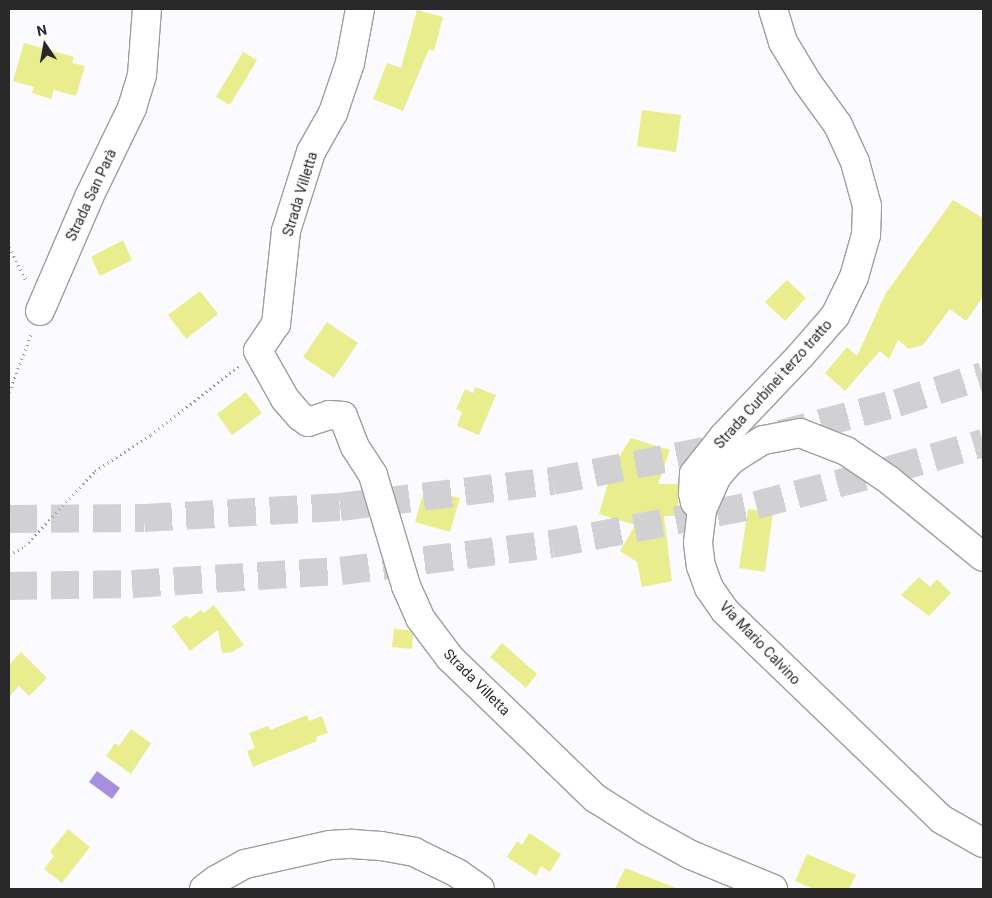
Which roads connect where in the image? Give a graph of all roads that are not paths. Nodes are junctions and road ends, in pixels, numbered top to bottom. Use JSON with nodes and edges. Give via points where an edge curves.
{"nodes":[{"id":1,"x":147,"y":9,"type":"edge"},
{"id":2,"x":360,"y":9,"type":"edge"},
{"id":3,"x":773,"y":9,"type":"edge"},
{"id":4,"x":40,"y":311,"type":"road end"},
{"id":5,"x":702,"y":510,"type":"junction"},
{"id":6,"x":983,"y":557,"type":"edge"},
{"id":7,"x":983,"y":843,"type":"edge"},
{"id":8,"x":204,"y":889,"type":"edge"},
{"id":9,"x":480,"y":889,"type":"edge"},
{"id":10,"x":773,"y":889,"type":"edge"}],
"edges":[{"from":1,"to":4,"type":"street","name":"Strada San Parà","via":[[142,75],[132,108]]},
{"from":2,"to":10,"type":"street","name":"Strada Villetta","via":[[350,63],[333,113],[311,152],[286,231],[276,324],[258,351],[285,399],[300,416],[308,422],[329,415],[343,416],[372,475],[406,586],[420,618],[450,658],[596,798],[644,830],[691,855]]},
{"from":3,"to":5,"type":"street","name":"Strada Curbinei terzo tratto","via":[[783,42],[838,125],[854,162],[867,206],[866,235],[854,277],[835,316],[723,437],[694,474],[692,493]]},
{"from":5,"to":6,"type":"street","name":"Via Mario Calvino","via":[[717,476],[732,459],[763,440],[800,433],[846,451]]},
{"from":5,"to":7,"type":"street","name":"Via Mario Calvino","via":[[698,543],[701,566],[709,588],[725,611],[941,819]]},
{"from":8,"to":9,"type":"street","via":[[245,864],[330,845],[352,844],[414,852],[457,873]]}]}
